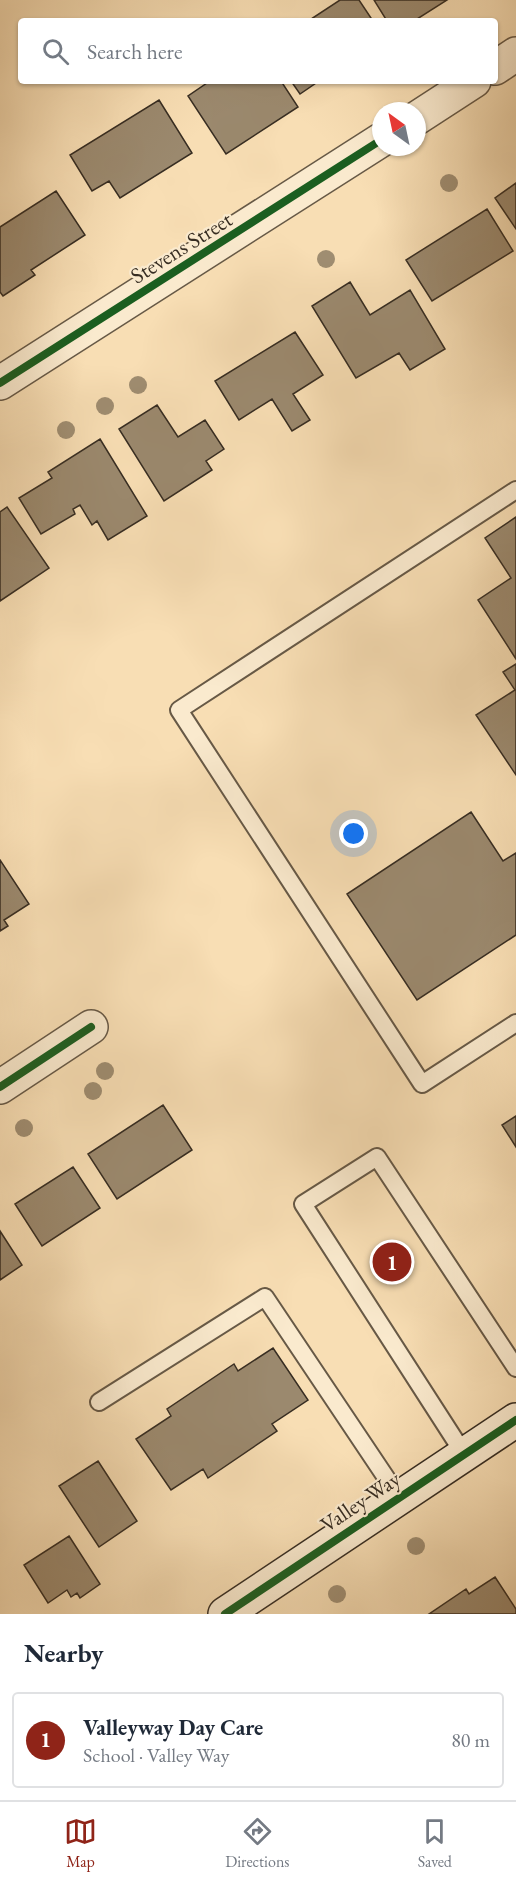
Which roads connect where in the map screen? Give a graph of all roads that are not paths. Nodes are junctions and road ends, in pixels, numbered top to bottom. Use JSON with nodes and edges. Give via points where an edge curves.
{"nodes":[{"id":1,"x":516,"y":54,"type":"edge"},
{"id":2,"x":498,"y":66,"type":"edge"},
{"id":3,"x":469,"y":84,"type":"edge"},
{"id":4,"x":426,"y":111,"type":"edge"},
{"id":5,"x":372,"y":146,"type":"edge"},
{"id":6,"x":0,"y":383,"type":"edge"},
{"id":7,"x":516,"y":490,"type":"edge"},
{"id":8,"x":516,"y":1023,"type":"edge"},
{"id":9,"x":91,"y":1027,"type":"dead end"},
{"id":10,"x":0,"y":1087,"type":"edge"},
{"id":11,"x":516,"y":1368,"type":"edge"},
{"id":12,"x":99,"y":1402,"type":"dead end"},
{"id":13,"x":516,"y":1420,"type":"edge"},
{"id":14,"x":464,"y":1454,"type":"junction"},
{"id":15,"x":399,"y":1497,"type":"junction"},
{"id":16,"x":225,"y":1614,"type":"edge"}],
"edges":[{"from":1,"to":2,"type":"street"},
{"from":3,"to":4,"type":"street"},
{"from":5,"to":6,"type":"street","name":"Stevens Street"},
{"from":7,"to":8,"type":"lane","via":[[179,710],[422,1084]]},
{"from":9,"to":10,"type":"street"},
{"from":11,"to":14,"type":"lane","via":[[377,1157],[303,1204]]},
{"from":12,"to":15,"type":"lane","via":[[265,1297]]},
{"from":13,"to":14,"type":"street","name":"Valley Way"},
{"from":14,"to":15,"type":"street","name":"Valley Way"},
{"from":15,"to":16,"type":"street","name":"Valley Way"}]}
